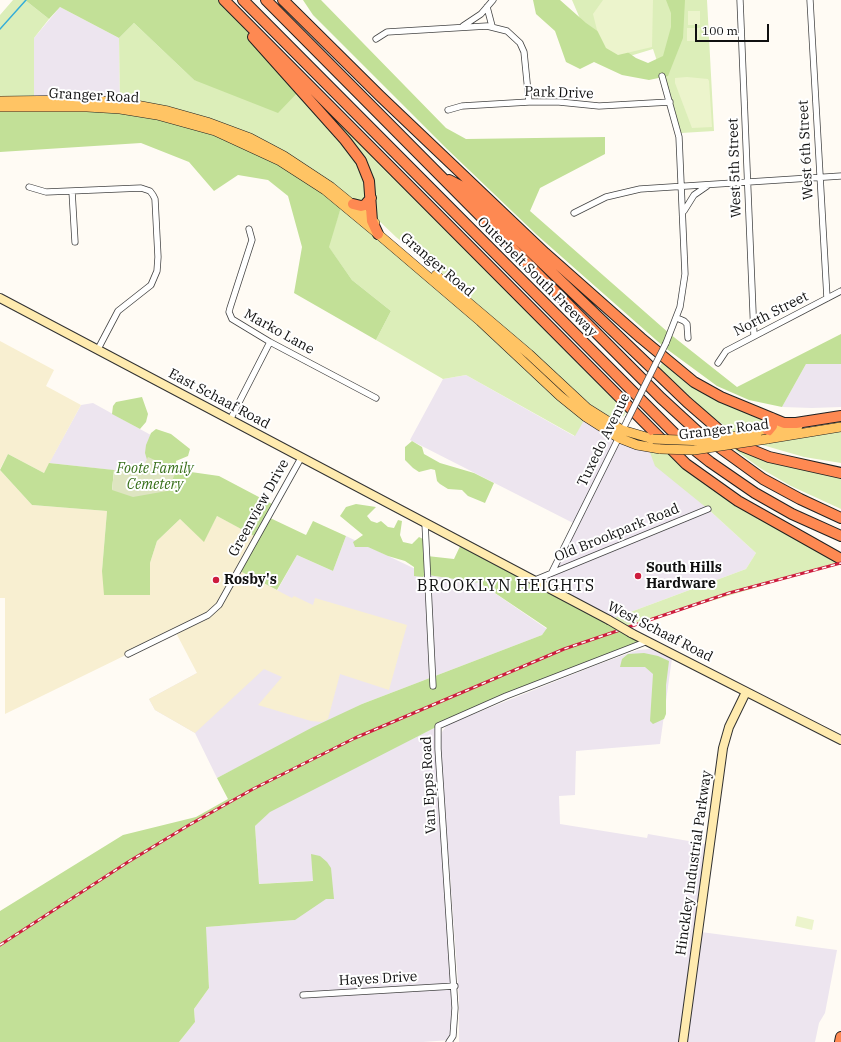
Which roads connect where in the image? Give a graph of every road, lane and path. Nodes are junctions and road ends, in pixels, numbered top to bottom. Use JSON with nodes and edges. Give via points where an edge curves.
{"nodes":[{"id":1,"x":219,"y":0,"type":"edge"},
{"id":2,"x":224,"y":0,"type":"edge"},
{"id":3,"x":243,"y":0,"type":"edge"},
{"id":4,"x":266,"y":0,"type":"edge"},
{"id":5,"x":283,"y":0,"type":"edge"},
{"id":6,"x":493,"y":0,"type":"edge"},
{"id":7,"x":740,"y":0,"type":"edge"},
{"id":8,"x":810,"y":0,"type":"edge"},
{"id":9,"x":487,"y":8,"type":"junction"},
{"id":10,"x":492,"y":26,"type":"junction"},
{"id":11,"x":461,"y":27,"type":"junction"},
{"id":12,"x":376,"y":39,"type":"dead end"},
{"id":13,"x":662,"y":76,"type":"dead end"},
{"id":14,"x":0,"y":101,"type":"edge"},
{"id":15,"x":529,"y":102,"type":"junction"},
{"id":16,"x":670,"y":102,"type":"junction"},
{"id":17,"x":34,"y":104,"type":"junction"},
{"id":18,"x":0,"y":107,"type":"edge"},
{"id":19,"x":448,"y":110,"type":"dead end"},
{"id":20,"x":439,"y":175,"type":"junction"},
{"id":21,"x":841,"y":176,"type":"edge"},
{"id":22,"x":819,"y":177,"type":"junction"},
{"id":23,"x":748,"y":182,"type":"junction"},
{"id":24,"x":714,"y":184,"type":"junction"},
{"id":25,"x":682,"y":186,"type":"junction"},
{"id":26,"x":29,"y":187,"type":"dead end"},
{"id":27,"x":72,"y":191,"type":"junction"},
{"id":28,"x":371,"y":198,"type":"junction"},
{"id":29,"x":353,"y":204,"type":"junction"},
{"id":30,"x":574,"y":213,"type":"dead end"},
{"id":31,"x":683,"y":218,"type":"junction"},
{"id":32,"x":372,"y":221,"type":"junction"},
{"id":33,"x":249,"y":229,"type":"dead end"},
{"id":34,"x":378,"y":234,"type":"junction"},
{"id":35,"x":75,"y":242,"type":"dead end"},
{"id":36,"x":841,"y":291,"type":"edge"},
{"id":37,"x":0,"y":298,"type":"edge"},
{"id":38,"x":827,"y":298,"type":"junction"},
{"id":39,"x":677,"y":318,"type":"junction"},
{"id":40,"x":754,"y":336,"type":"junction"},
{"id":41,"x":688,"y":338,"type":"dead end"},
{"id":42,"x":270,"y":342,"type":"junction"},
{"id":43,"x":98,"y":349,"type":"junction"},
{"id":44,"x":718,"y":363,"type":"dead end"},
{"id":45,"x":376,"y":398,"type":"dead end"},
{"id":46,"x":841,"y":416,"type":"edge"},
{"id":47,"x":772,"y":418,"type":"junction"},
{"id":48,"x":841,"y":419,"type":"edge"},
{"id":49,"x":230,"y":420,"type":"junction"},
{"id":50,"x":841,"y":427,"type":"edge"},
{"id":51,"x":620,"y":434,"type":"junction"},
{"id":52,"x":768,"y":435,"type":"junction"},
{"id":53,"x":301,"y":458,"type":"junction"},
{"id":54,"x":798,"y":464,"type":"junction"},
{"id":55,"x":841,"y":467,"type":"edge"},
{"id":56,"x":841,"y":473,"type":"edge"},
{"id":57,"x":708,"y":509,"type":"dead end"},
{"id":58,"x":841,"y":518,"type":"edge"},
{"id":59,"x":425,"y":523,"type":"junction"},
{"id":60,"x":841,"y":536,"type":"edge"},
{"id":61,"x":841,"y":559,"type":"edge"},
{"id":62,"x":552,"y":572,"type":"junction"},
{"id":63,"x":535,"y":580,"type":"junction"},
{"id":64,"x":648,"y":641,"type":"junction"},
{"id":65,"x":128,"y":654,"type":"dead end"},
{"id":66,"x":433,"y":686,"type":"dead end"},
{"id":67,"x":746,"y":692,"type":"junction"},
{"id":68,"x":841,"y":740,"type":"edge"},
{"id":69,"x":455,"y":986,"type":"junction"},
{"id":70,"x":303,"y":995,"type":"dead end"},
{"id":71,"x":841,"y":1037,"type":"edge"},
{"id":72,"x":454,"y":1039,"type":"edge"},
{"id":73,"x":449,"y":1042,"type":"edge"},
{"id":74,"x":683,"y":1042,"type":"edge"},
{"id":75,"x":840,"y":1042,"type":"edge"}],
"edges":[{"from":1,"to":28,"type":"highway","via":[[354,150],[368,176]]},
{"from":2,"to":61,"type":"highway","via":[[686,464],[738,501]]},
{"from":3,"to":60,"type":"highway","name":"Outerbelt South Freeway","via":[[676,435],[755,493],[792,514]]},
{"from":4,"to":20,"type":"highway","name":"Outerbelt South Freeway"},
{"from":5,"to":47,"type":"highway","via":[[545,253],[647,343],[702,387]]},
{"from":6,"to":9,"type":"street"},
{"from":7,"to":23,"type":"street","name":"West 5th Street"},
{"from":8,"to":22,"type":"street","name":"West 6th Street"},
{"from":9,"to":10,"type":"street"},
{"from":9,"to":11,"type":"street"},
{"from":10,"to":11,"type":"street"},
{"from":10,"to":15,"type":"street","via":[[506,31],[520,43],[527,62]]},
{"from":11,"to":12,"type":"street","via":[[387,32]]},
{"from":13,"to":16,"type":"street","name":"Tuxedo Avenue"},
{"from":14,"to":17,"type":"main road","name":"Granger Road"},
{"from":15,"to":16,"type":"street","name":"Park Drive","via":[[599,106]]},
{"from":15,"to":19,"type":"street","name":"Park Drive","via":[[462,106]]},
{"from":16,"to":25,"type":"street","name":"Tuxedo Avenue","via":[[679,137]]},
{"from":17,"to":18,"type":"main road","name":"Granger Road"},
{"from":17,"to":29,"type":"main road","name":"Granger Road","via":[[78,100],[120,102],[207,122],[250,138],[284,156]]},
{"from":17,"to":34,"type":"main road","name":"Granger Road","via":[[133,111],[178,120],[215,132],[248,145],[296,170],[325,190]]},
{"from":20,"to":54,"type":"highway","via":[[464,188],[709,422],[751,450]]},
{"from":20,"to":58,"type":"highway","name":"Outerbelt South Freeway","via":[[698,432],[763,479]]},
{"from":21,"to":22,"type":"street"},
{"from":22,"to":23,"type":"street"},
{"from":22,"to":38,"type":"street","name":"West 6th Street"},
{"from":23,"to":24,"type":"street"},
{"from":23,"to":40,"type":"street","name":"West 5th Street"},
{"from":24,"to":25,"type":"street"},
{"from":24,"to":31,"type":"street","via":[[694,195],[684,209]]},
{"from":25,"to":30,"type":"street","via":[[628,190],[606,197]]},
{"from":25,"to":31,"type":"street","name":"Tuxedo Avenue"},
{"from":26,"to":27,"type":"street","via":[[41,192]]},
{"from":27,"to":35,"type":"street"},
{"from":27,"to":43,"type":"street","via":[[141,188],[150,191],[155,199],[158,264],[154,280],[118,311]]},
{"from":28,"to":29,"type":"highway","via":[[365,205]]},
{"from":28,"to":32,"type":"highway"},
{"from":29,"to":32,"type":"main road","name":"Granger Road"},
{"from":31,"to":39,"type":"street","name":"Tuxedo Avenue","via":[[685,274]]},
{"from":32,"to":34,"type":"highway"},
{"from":32,"to":51,"type":"main road","name":"Granger Road"},
{"from":33,"to":42,"type":"street","name":"Marko Lane","via":[[252,240],[229,312],[235,323]]},
{"from":34,"to":51,"type":"main road","name":"Granger Road","via":[[480,321],[560,396],[597,425]]},
{"from":36,"to":38,"type":"street","name":"North Street"},
{"from":37,"to":43,"type":"street","name":"East Schaaf Road"},
{"from":38,"to":40,"type":"street","name":"North Street"},
{"from":39,"to":41,"type":"street","via":[[686,324]]},
{"from":39,"to":51,"type":"street","name":"Tuxedo Avenue","bridge":true},
{"from":40,"to":44,"type":"street","name":"North Street","via":[[726,351]]},
{"from":42,"to":45,"type":"street","name":"Marko Lane"},
{"from":42,"to":49,"type":"street"},
{"from":43,"to":49,"type":"street","name":"East Schaaf Road"},
{"from":46,"to":47,"type":"highway","via":[[791,423]]},
{"from":47,"to":52,"type":"highway"},
{"from":48,"to":52,"type":"main road","name":"Granger Road"},
{"from":49,"to":53,"type":"street","name":"East Schaaf Road"},
{"from":50,"to":52,"type":"main road","name":"Granger Road"},
{"from":51,"to":52,"type":"main road","name":"Granger Road","bridge":true,"via":[[653,439],[705,441],[757,433]]},
{"from":51,"to":52,"type":"main road","name":"Granger Road","bridge":true,"via":[[637,445],[694,450]]},
{"from":51,"to":62,"type":"street","name":"Tuxedo Avenue"},
{"from":53,"to":59,"type":"street","name":"East Schaaf Road"},
{"from":53,"to":65,"type":"street","name":"Greenview Drive","via":[[219,605],[208,615]]},
{"from":54,"to":55,"type":"highway","via":[[816,463]]},
{"from":54,"to":56,"type":"highway"},
{"from":57,"to":62,"type":"street","name":"Old Brookpark Road"},
{"from":59,"to":63,"type":"street","name":"West Schaaf Road"},
{"from":59,"to":66,"type":"street"},
{"from":62,"to":63,"type":"street","name":"Old Brookpark Road"},
{"from":63,"to":64,"type":"street","name":"West Schaaf Road","bridge":true},
{"from":64,"to":67,"type":"street","name":"West Schaaf Road"},
{"from":64,"to":69,"type":"street","name":"Van Epps Road","via":[[506,696],[438,726]]},
{"from":67,"to":68,"type":"street","name":"West Schaaf Road"},
{"from":67,"to":74,"type":"street","name":"Hinckley Industrial Parkway","via":[[729,728],[723,748]]},
{"from":69,"to":70,"type":"street","name":"Hayes Drive"},
{"from":69,"to":72,"type":"street","name":"Van Epps Road"},
{"from":71,"to":75,"type":"highway"},
{"from":72,"to":73,"type":"street","name":"Van Epps Road"}]}
